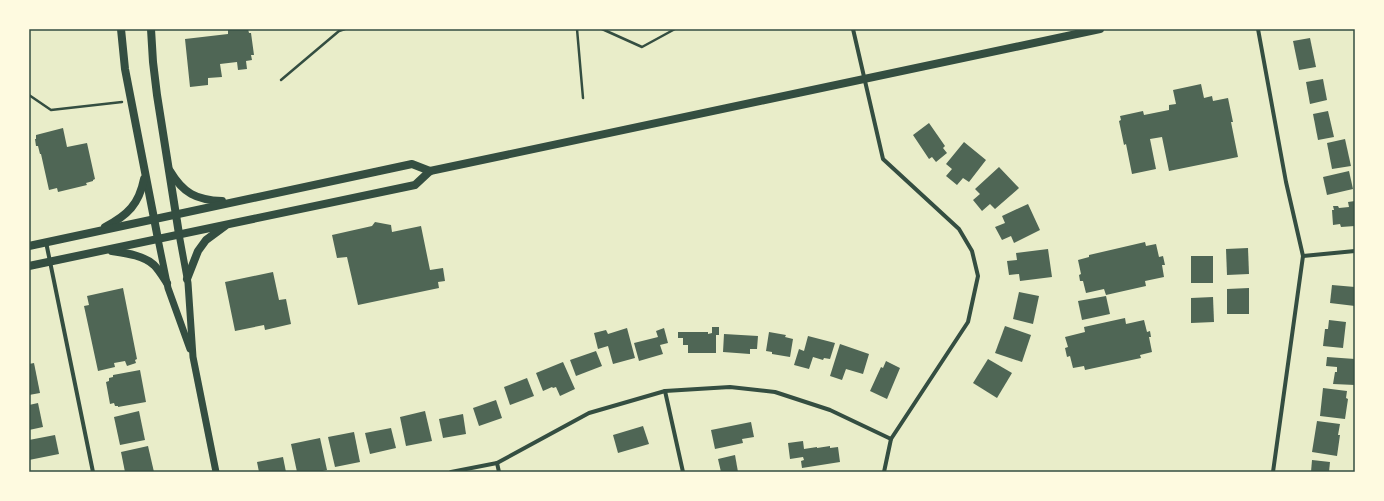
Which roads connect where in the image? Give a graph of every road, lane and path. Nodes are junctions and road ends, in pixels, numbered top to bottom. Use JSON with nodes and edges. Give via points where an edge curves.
{"nodes":[{"id":1,"x":121,"y":29,"type":"edge"},
{"id":2,"x":151,"y":29,"type":"edge"},
{"id":3,"x":345,"y":29,"type":"edge"},
{"id":4,"x":576,"y":29,"type":"edge"},
{"id":5,"x":602,"y":29,"type":"edge"},
{"id":6,"x":675,"y":29,"type":"edge"},
{"id":7,"x":853,"y":29,"type":"edge"},
{"id":8,"x":1100,"y":29,"type":"edge"},
{"id":9,"x":1258,"y":29,"type":"edge"},
{"id":10,"x":864,"y":79,"type":"junction"},
{"id":11,"x":281,"y":80,"type":"dead end"},
{"id":12,"x":29,"y":95,"type":"edge"},
{"id":13,"x":583,"y":98,"type":"dead end"},
{"id":14,"x":131,"y":101,"type":"junction"},
{"id":15,"x":168,"y":168,"type":"junction"},
{"id":16,"x":430,"y":171,"type":"junction"},
{"id":17,"x":145,"y":174,"type":"junction"},
{"id":18,"x":233,"y":202,"type":"junction"},
{"id":19,"x":175,"y":214,"type":"junction"},
{"id":20,"x":154,"y":219,"type":"junction"},
{"id":21,"x":228,"y":224,"type":"junction"},
{"id":22,"x":98,"y":231,"type":"junction"},
{"id":23,"x":179,"y":234,"type":"junction"},
{"id":24,"x":158,"y":239,"type":"junction"},
{"id":25,"x":46,"y":242,"type":"junction"},
{"id":26,"x":29,"y":246,"type":"edge"},
{"id":27,"x":103,"y":250,"type":"junction"},
{"id":28,"x":1355,"y":251,"type":"edge"},
{"id":29,"x":1303,"y":256,"type":"junction"},
{"id":30,"x":50,"y":262,"type":"junction"},
{"id":31,"x":29,"y":266,"type":"edge"},
{"id":32,"x":187,"y":279,"type":"junction"},
{"id":33,"x":167,"y":283,"type":"junction"},
{"id":34,"x":193,"y":357,"type":"junction"},
{"id":35,"x":666,"y":391,"type":"junction"},
{"id":36,"x":891,"y":439,"type":"junction"},
{"id":37,"x":497,"y":463,"type":"junction"},
{"id":38,"x":93,"y":472,"type":"edge"},
{"id":39,"x":216,"y":472,"type":"edge"},
{"id":40,"x":451,"y":472,"type":"edge"},
{"id":41,"x":499,"y":472,"type":"edge"},
{"id":42,"x":683,"y":472,"type":"edge"},
{"id":43,"x":884,"y":472,"type":"edge"},
{"id":44,"x":1273,"y":472,"type":"edge"}],
"edges":[{"from":1,"to":14,"type":"main road"},
{"from":2,"to":15,"type":"main road","via":[[157,95]]},
{"from":3,"to":11,"type":"path","via":[[339,31]]},
{"from":4,"to":13,"type":"path"},
{"from":5,"to":6,"type":"path","via":[[642,46]]},
{"from":7,"to":10,"type":"street"},
{"from":8,"to":10,"type":"main road"},
{"from":9,"to":29,"type":"street","via":[[1286,182]]},
{"from":10,"to":16,"type":"main road"},
{"from":10,"to":36,"type":"street","via":[[883,159],[960,229],[972,251],[978,276],[968,322]]},
{"from":12,"to":14,"type":"path","via":[[51,110]]},
{"from":14,"to":17,"type":"main road"},
{"from":15,"to":18,"type":"main road","via":[[179,185],[196,196]]},
{"from":15,"to":19,"type":"main road"},
{"from":16,"to":18,"type":"main road","via":[[412,164]]},
{"from":16,"to":21,"type":"main road","via":[[416,185]]},
{"from":17,"to":20,"type":"main road"},
{"from":17,"to":22,"type":"main road","via":[[138,200],[132,208]]},
{"from":18,"to":19,"type":"main road"},
{"from":19,"to":20,"type":"main road"},
{"from":19,"to":23,"type":"main road"},
{"from":20,"to":22,"type":"main road"},
{"from":20,"to":24,"type":"main road"},
{"from":21,"to":23,"type":"main road"},
{"from":21,"to":32,"type":"main road","via":[[206,240],[198,251]]},
{"from":22,"to":25,"type":"main road"},
{"from":23,"to":24,"type":"main road"},
{"from":23,"to":32,"type":"street"},
{"from":24,"to":27,"type":"main road"},
{"from":24,"to":33,"type":"street"},
{"from":25,"to":26,"type":"main road"},
{"from":25,"to":30,"type":"street"},
{"from":27,"to":30,"type":"main road"},
{"from":27,"to":33,"type":"main road","via":[[145,259],[154,265]]},
{"from":28,"to":29,"type":"street"},
{"from":29,"to":44,"type":"street"},
{"from":30,"to":31,"type":"main road"},
{"from":30,"to":38,"type":"street"},
{"from":32,"to":34,"type":"street"},
{"from":33,"to":34,"type":"street"},
{"from":34,"to":39,"type":"street"},
{"from":35,"to":36,"type":"street","via":[[730,387],[775,392],[830,410]]},
{"from":35,"to":37,"type":"street","via":[[589,413]]},
{"from":35,"to":42,"type":"street"},
{"from":36,"to":43,"type":"street"},
{"from":37,"to":40,"type":"street"},
{"from":37,"to":41,"type":"street"}]}
